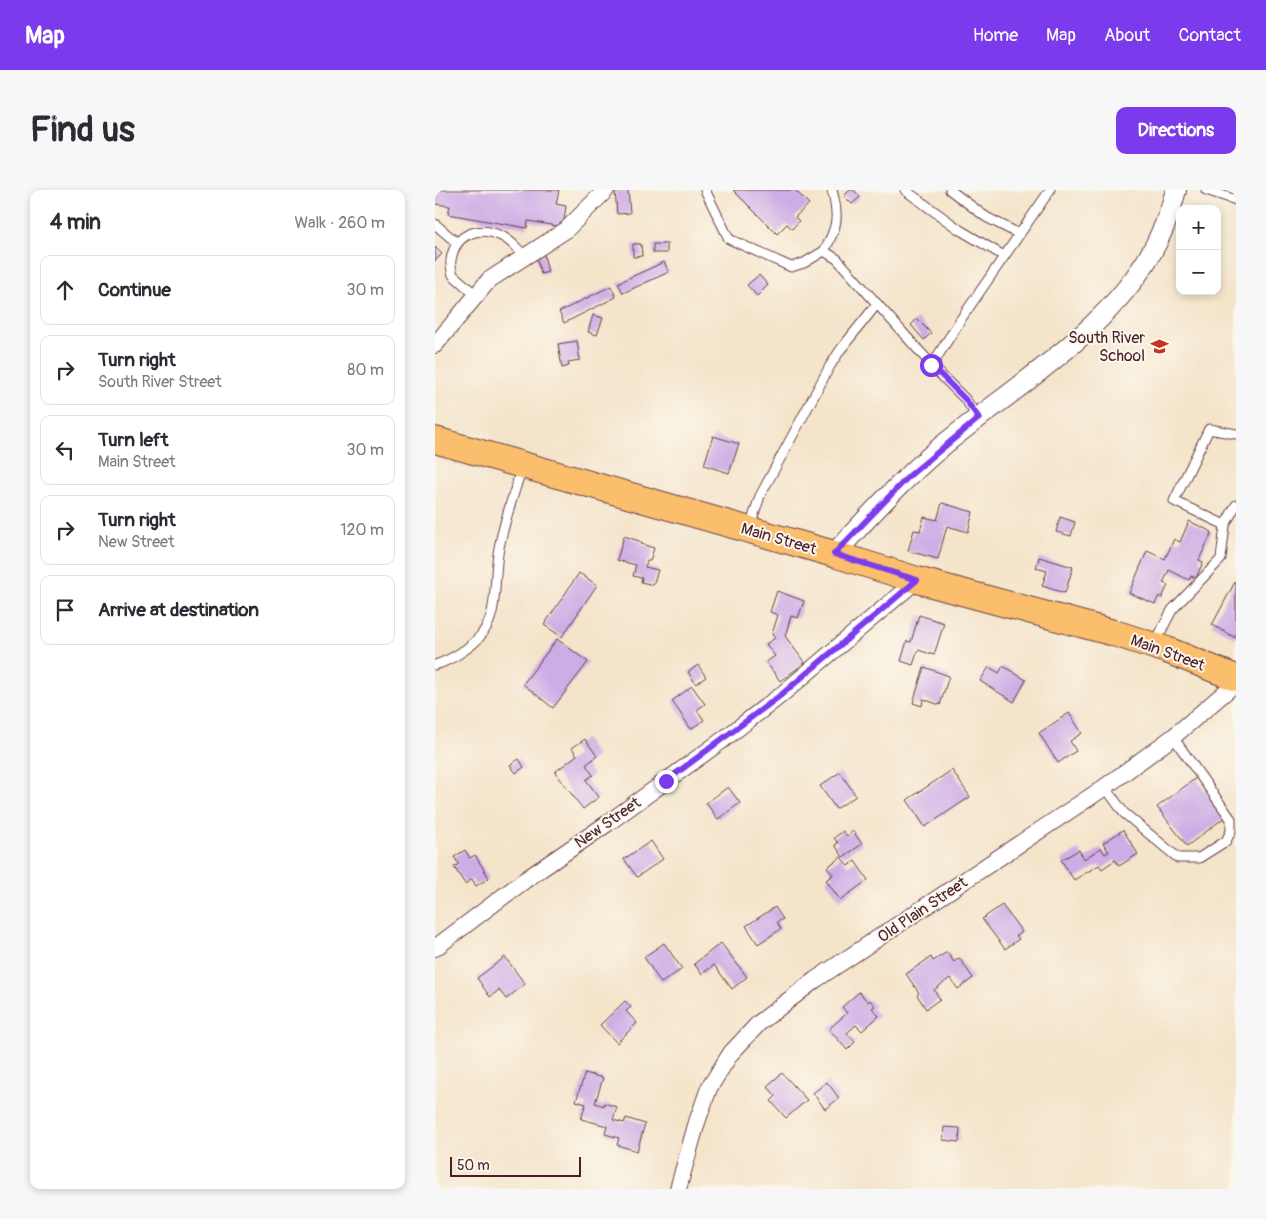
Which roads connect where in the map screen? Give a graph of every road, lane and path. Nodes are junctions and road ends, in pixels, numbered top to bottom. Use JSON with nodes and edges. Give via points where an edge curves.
{"nodes":[{"id":1,"x":606,"y":190,"type":"edge"},
{"id":2,"x":705,"y":190,"type":"edge"},
{"id":3,"x":832,"y":190,"type":"edge"},
{"id":4,"x":905,"y":190,"type":"edge"},
{"id":5,"x":950,"y":190,"type":"edge"},
{"id":6,"x":1050,"y":190,"type":"edge"},
{"id":7,"x":1176,"y":190,"type":"edge"},
{"id":8,"x":1206,"y":190,"type":"edge"},
{"id":9,"x":1236,"y":200,"type":"edge"},
{"id":10,"x":435,"y":224,"type":"edge"},
{"id":11,"x":1019,"y":234,"type":"junction"},
{"id":12,"x":457,"y":243,"type":"junction"},
{"id":13,"x":824,"y":251,"type":"junction"},
{"id":14,"x":525,"y":256,"type":"junction"},
{"id":15,"x":1004,"y":256,"type":"junction"},
{"id":16,"x":477,"y":295,"type":"junction"},
{"id":17,"x":877,"y":304,"type":"junction"},
{"id":18,"x":438,"y":334,"type":"edge"},
{"id":19,"x":931,"y":365,"type":"junction"},
{"id":20,"x":979,"y":418,"type":"junction"},
{"id":21,"x":1236,"y":434,"type":"edge"},
{"id":22,"x":435,"y":440,"type":"edge"},
{"id":23,"x":523,"y":464,"type":"junction"},
{"id":24,"x":1236,"y":505,"type":"edge"},
{"id":25,"x":1225,"y":525,"type":"junction"},
{"id":26,"x":749,"y":530,"type":"junction"},
{"id":27,"x":834,"y":554,"type":"junction"},
{"id":28,"x":917,"y":580,"type":"junction"},
{"id":29,"x":1154,"y":645,"type":"junction"},
{"id":30,"x":435,"y":665,"type":"edge"},
{"id":31,"x":1236,"y":678,"type":"edge"},
{"id":32,"x":1236,"y":683,"type":"edge"},
{"id":33,"x":1173,"y":736,"type":"junction"},
{"id":34,"x":1105,"y":787,"type":"junction"},
{"id":35,"x":435,"y":948,"type":"edge"},
{"id":36,"x":678,"y":1189,"type":"edge"}],
"edges":[{"from":1,"to":14,"type":"street","via":[[566,230]]},
{"from":2,"to":13,"type":"lane","via":[[729,239],[791,267]]},
{"from":3,"to":13,"type":"lane","via":[[837,211],[833,234]]},
{"from":4,"to":15,"type":"lane","via":[[960,230]]},
{"from":5,"to":11,"type":"lane","via":[[986,217]]},
{"from":6,"to":11,"type":"lane"},
{"from":7,"to":20,"type":"street","via":[[1158,239],[1130,285],[1067,346]]},
{"from":8,"to":9,"type":"lane"},
{"from":10,"to":12,"type":"lane"},
{"from":11,"to":15,"type":"lane"},
{"from":12,"to":14,"type":"lane","via":[[470,233],[486,231],[503,236]]},
{"from":12,"to":16,"type":"lane","via":[[451,261],[453,275]]},
{"from":13,"to":17,"type":"lane","via":[[837,259]]},
{"from":14,"to":16,"type":"street","via":[[489,280]]},
{"from":15,"to":19,"type":"lane"},
{"from":16,"to":18,"type":"street"},
{"from":17,"to":19,"type":"lane"},
{"from":17,"to":26,"type":"lane","via":[[830,366],[760,496]]},
{"from":19,"to":20,"type":"lane"},
{"from":20,"to":27,"type":"street","via":[[909,476]]},
{"from":21,"to":25,"type":"lane","via":[[1209,429],[1174,501]]},
{"from":22,"to":23,"type":"main road","name":"Main Street"},
{"from":23,"to":26,"type":"main road","name":"Main Street"},
{"from":23,"to":30,"type":"lane","via":[[499,549],[494,607],[485,631],[457,655]]},
{"from":24,"to":25,"type":"lane"},
{"from":25,"to":29,"type":"lane","via":[[1221,559],[1172,610]]},
{"from":26,"to":27,"type":"main road","name":"Main Street"},
{"from":27,"to":28,"type":"main road","name":"Main Street"},
{"from":28,"to":29,"type":"main road","name":"Main Street"},
{"from":28,"to":35,"type":"street","name":"New Street","via":[[753,717],[484,909]]},
{"from":29,"to":31,"type":"main road","name":"Main Street"},
{"from":32,"to":33,"type":"street","name":"Old Plain Street"},
{"from":33,"to":34,"type":"street","name":"Old Plain Street"},
{"from":33,"to":34,"type":"lane","via":[[1231,819],[1231,831],[1226,840],[1199,858],[1178,858],[1124,813]]},
{"from":34,"to":36,"type":"street","name":"Old Plain Street","via":[[815,980],[759,1023],[731,1053],[709,1088]]}]}
